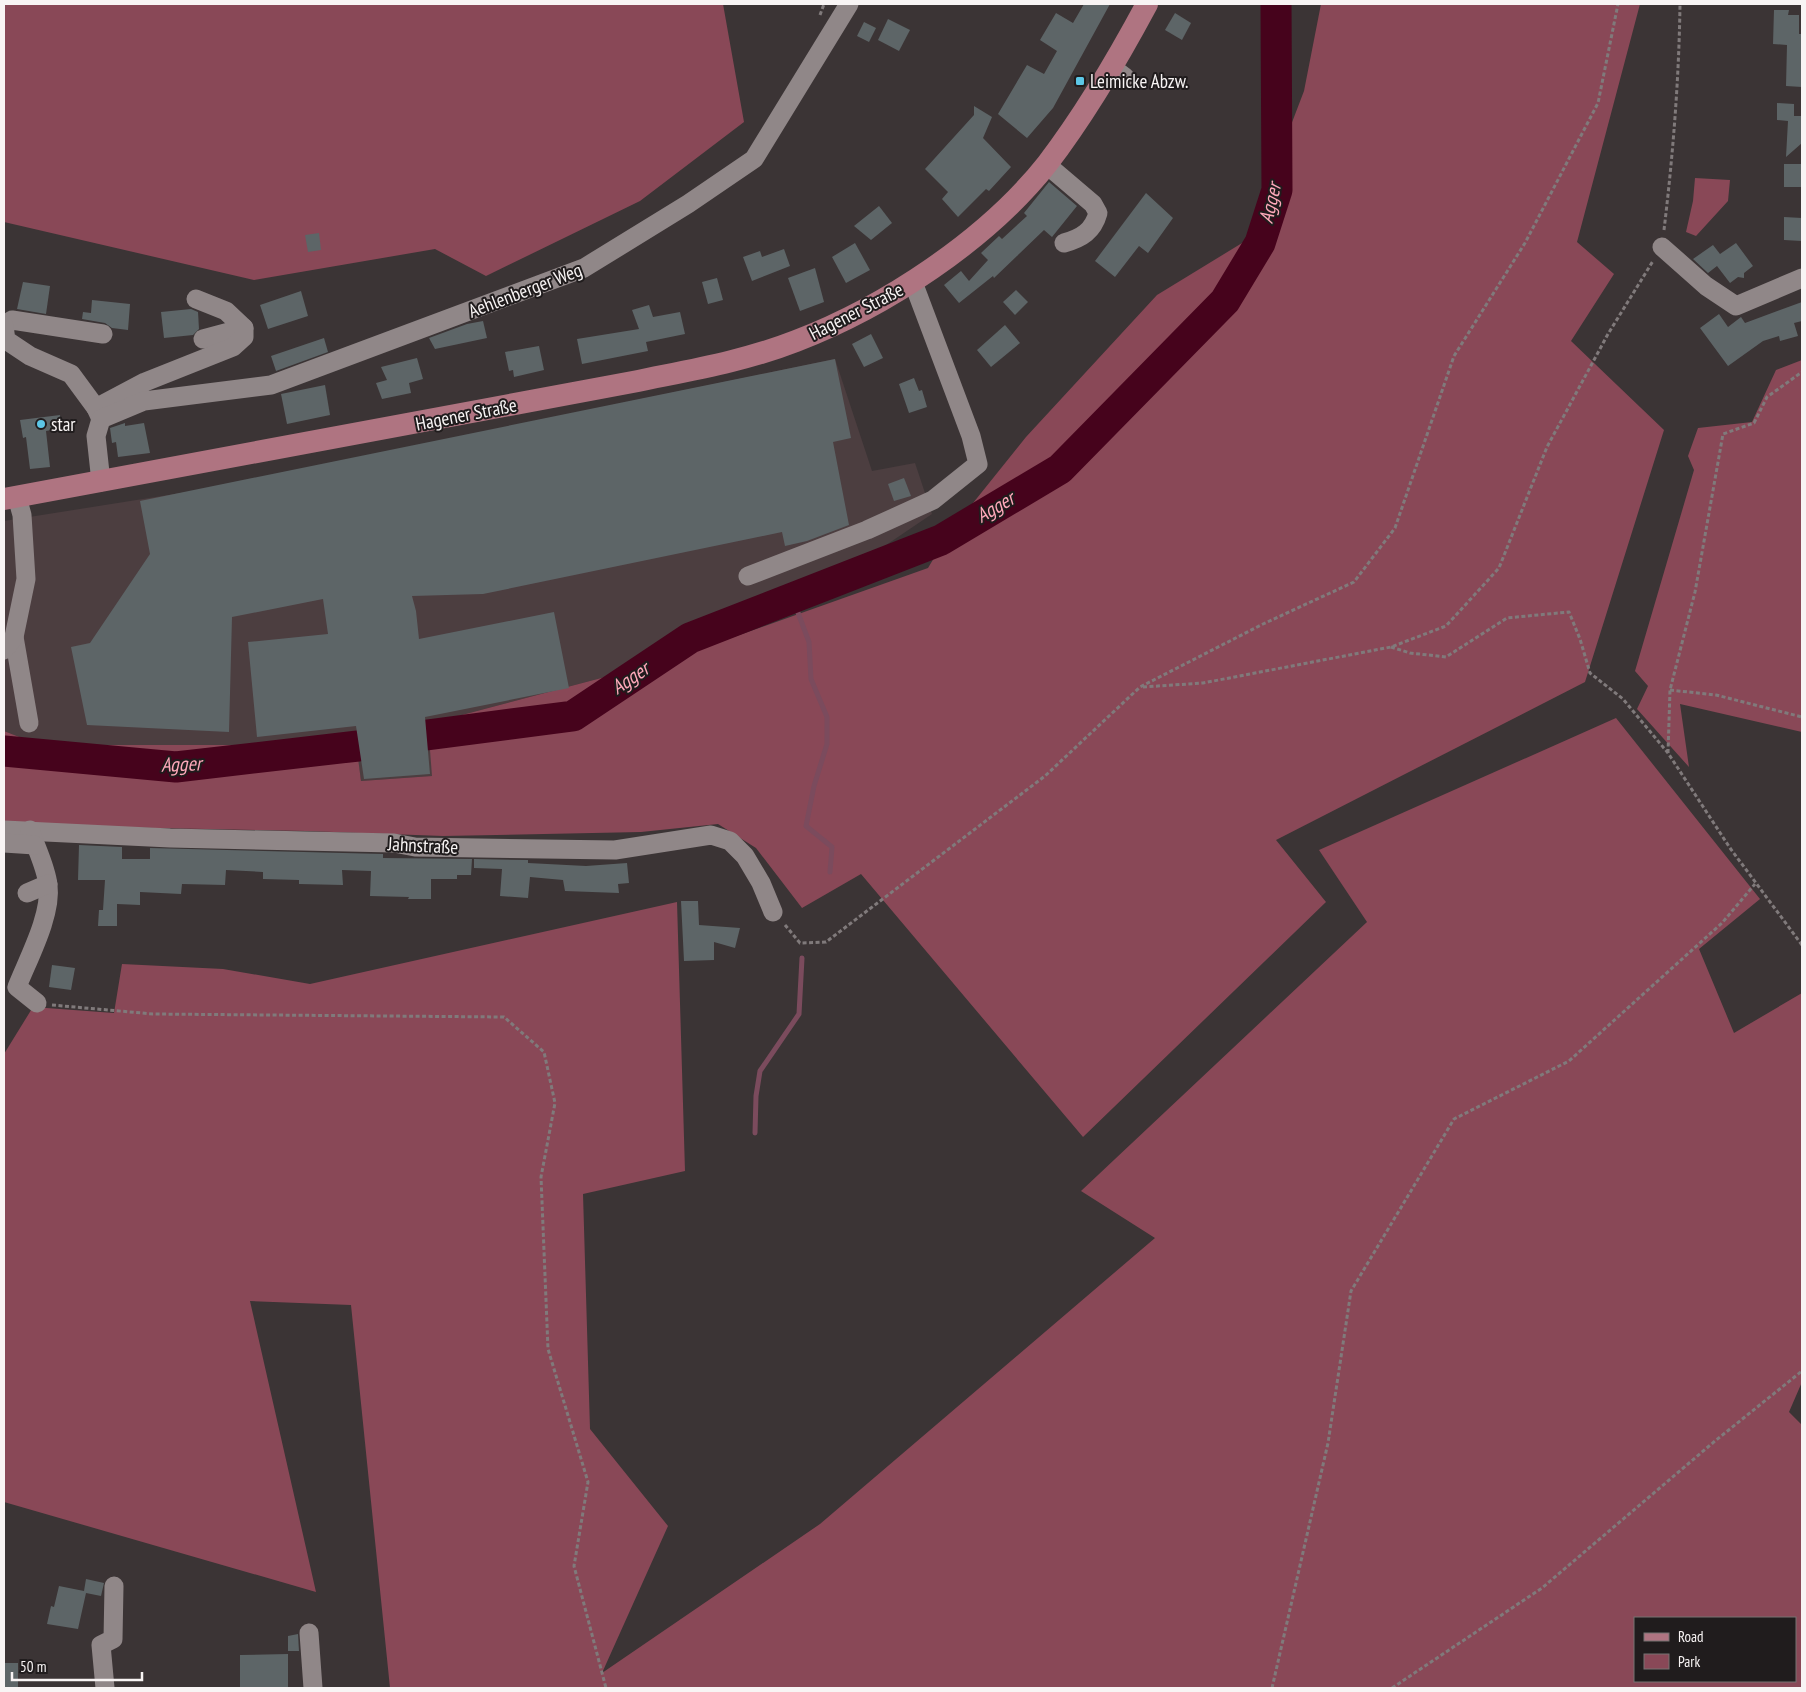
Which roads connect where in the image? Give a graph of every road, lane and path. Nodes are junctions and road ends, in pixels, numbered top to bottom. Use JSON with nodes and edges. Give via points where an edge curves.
{"nodes":[{"id":1,"x":849,"y":4,"type":"edge"},
{"id":2,"x":1147,"y":4,"type":"edge"},
{"id":3,"x":1618,"y":4,"type":"edge"},
{"id":4,"x":1680,"y":4,"type":"edge"},
{"id":5,"x":1046,"y":164,"type":"junction"},
{"id":6,"x":1064,"y":243,"type":"dead end"},
{"id":7,"x":1662,"y":247,"type":"junction"},
{"id":8,"x":1802,"y":278,"type":"edge"},
{"id":9,"x":913,"y":282,"type":"junction"},
{"id":10,"x":196,"y":299,"type":"dead end"},
{"id":11,"x":4,"y":326,"type":"edge"},
{"id":12,"x":244,"y":328,"type":"junction"},
{"id":13,"x":103,"y":334,"type":"dead end"},
{"id":14,"x":203,"y":339,"type":"dead end"},
{"id":15,"x":1802,"y":372,"type":"edge"},
{"id":16,"x":99,"y":413,"type":"junction"},
{"id":17,"x":101,"y":482,"type":"junction"},
{"id":18,"x":10,"y":498,"type":"edge"},
{"id":19,"x":748,"y":576,"type":"dead end"},
{"id":20,"x":9,"y":643,"type":"edge"},
{"id":21,"x":1391,"y":647,"type":"junction"},
{"id":22,"x":1140,"y":687,"type":"junction"},
{"id":23,"x":1670,"y":690,"type":"junction"},
{"id":24,"x":1802,"y":717,"type":"edge"},
{"id":25,"x":29,"y":723,"type":"dead end"},
{"id":26,"x":1668,"y":753,"type":"junction"},
{"id":27,"x":4,"y":830,"type":"edge"},
{"id":28,"x":33,"y":838,"type":"junction"},
{"id":29,"x":4,"y":843,"type":"edge"},
{"id":30,"x":48,"y":884,"type":"junction"},
{"id":31,"x":1755,"y":884,"type":"junction"},
{"id":32,"x":27,"y":893,"type":"dead end"},
{"id":33,"x":773,"y":912,"type":"joint"},
{"id":34,"x":1802,"y":945,"type":"edge"},
{"id":35,"x":37,"y":1003,"type":"joint"},
{"id":36,"x":1802,"y":1372,"type":"edge"},
{"id":37,"x":114,"y":1586,"type":"dead end"},
{"id":38,"x":309,"y":1633,"type":"dead end"},
{"id":39,"x":105,"y":1688,"type":"edge"},
{"id":40,"x":313,"y":1688,"type":"edge"},
{"id":41,"x":606,"y":1688,"type":"edge"},
{"id":42,"x":1272,"y":1688,"type":"edge"},
{"id":43,"x":1392,"y":1688,"type":"edge"}],
"edges":[{"from":1,"to":16,"type":"street","name":"Aehlenberger Weg","via":[[754,159],[584,268],[271,385],[144,401]]},
{"from":2,"to":5,"type":"main road","name":"Hagener Straße","via":[[1119,73]]},
{"from":3,"to":22,"type":"path","via":[[1598,103],[1525,243],[1454,356],[1395,528],[1354,582]]},
{"from":4,"to":7,"type":"path","via":[[1671,173]]},
{"from":5,"to":6,"type":"street","via":[[1093,204],[1098,213],[1090,231]]},
{"from":5,"to":9,"type":"main road","name":"Hagener Straße","via":[[983,230]]},
{"from":7,"to":8,"type":"street","via":[[1706,286],[1736,306]]},
{"from":7,"to":21,"type":"path","via":[[1608,334],[1547,446],[1499,568],[1446,626]]},
{"from":9,"to":17,"type":"main road","name":"Hagener Straße","via":[[848,319],[794,342],[732,361]]},
{"from":9,"to":19,"type":"street","name":"Hagener Straße","via":[[971,436],[978,464],[933,500],[867,530]]},
{"from":10,"to":12,"type":"street","via":[[226,311]]},
{"from":11,"to":13,"type":"street","via":[[12,320]]},
{"from":11,"to":16,"type":"street","via":[[6,340],[30,356],[71,374]]},
{"from":12,"to":14,"type":"street"},
{"from":12,"to":16,"type":"street","via":[[244,338],[233,347],[145,382]]},
{"from":15,"to":23,"type":"path","via":[[1767,397],[1754,423],[1723,434],[1695,592]]},
{"from":16,"to":17,"type":"street","via":[[96,436]]},
{"from":17,"to":18,"type":"main road","name":"Hagener Straße"},
{"from":18,"to":20,"type":"street","via":[[22,515],[26,579]]},
{"from":20,"to":25,"type":"street"},
{"from":21,"to":22,"type":"path","via":[[1203,683]]},
{"from":21,"to":26,"type":"path","via":[[1410,653],[1446,657],[1507,618],[1569,612],[1590,673],[1624,698]]},
{"from":22,"to":33,"type":"path","via":[[1045,776],[826,942],[800,943]]},
{"from":23,"to":24,"type":"path","via":[[1716,695]]},
{"from":23,"to":26,"type":"path"},
{"from":26,"to":31,"type":"path"},
{"from":27,"to":28,"type":"street","name":"Jahnstraße"},
{"from":28,"to":29,"type":"street"},
{"from":28,"to":30,"type":"street"},
{"from":28,"to":33,"type":"street","name":"Jahnstraße","via":[[170,838],[615,850],[711,835],[730,841],[745,856]]},
{"from":30,"to":32,"type":"street"},
{"from":30,"to":35,"type":"street","via":[[45,915],[17,987]]},
{"from":31,"to":34,"type":"path"},
{"from":31,"to":42,"type":"path","via":[[1722,923],[1569,1061],[1454,1119],[1351,1291],[1328,1442]]},
{"from":35,"to":41,"type":"path","via":[[153,1014],[504,1017],[544,1052],[555,1104],[541,1177],[548,1349],[588,1482],[574,1566]]},
{"from":36,"to":43,"type":"path","via":[[1715,1441],[1542,1588]]},
{"from":37,"to":39,"type":"street","via":[[113,1640],[101,1645]]},
{"from":38,"to":40,"type":"street"}]}
